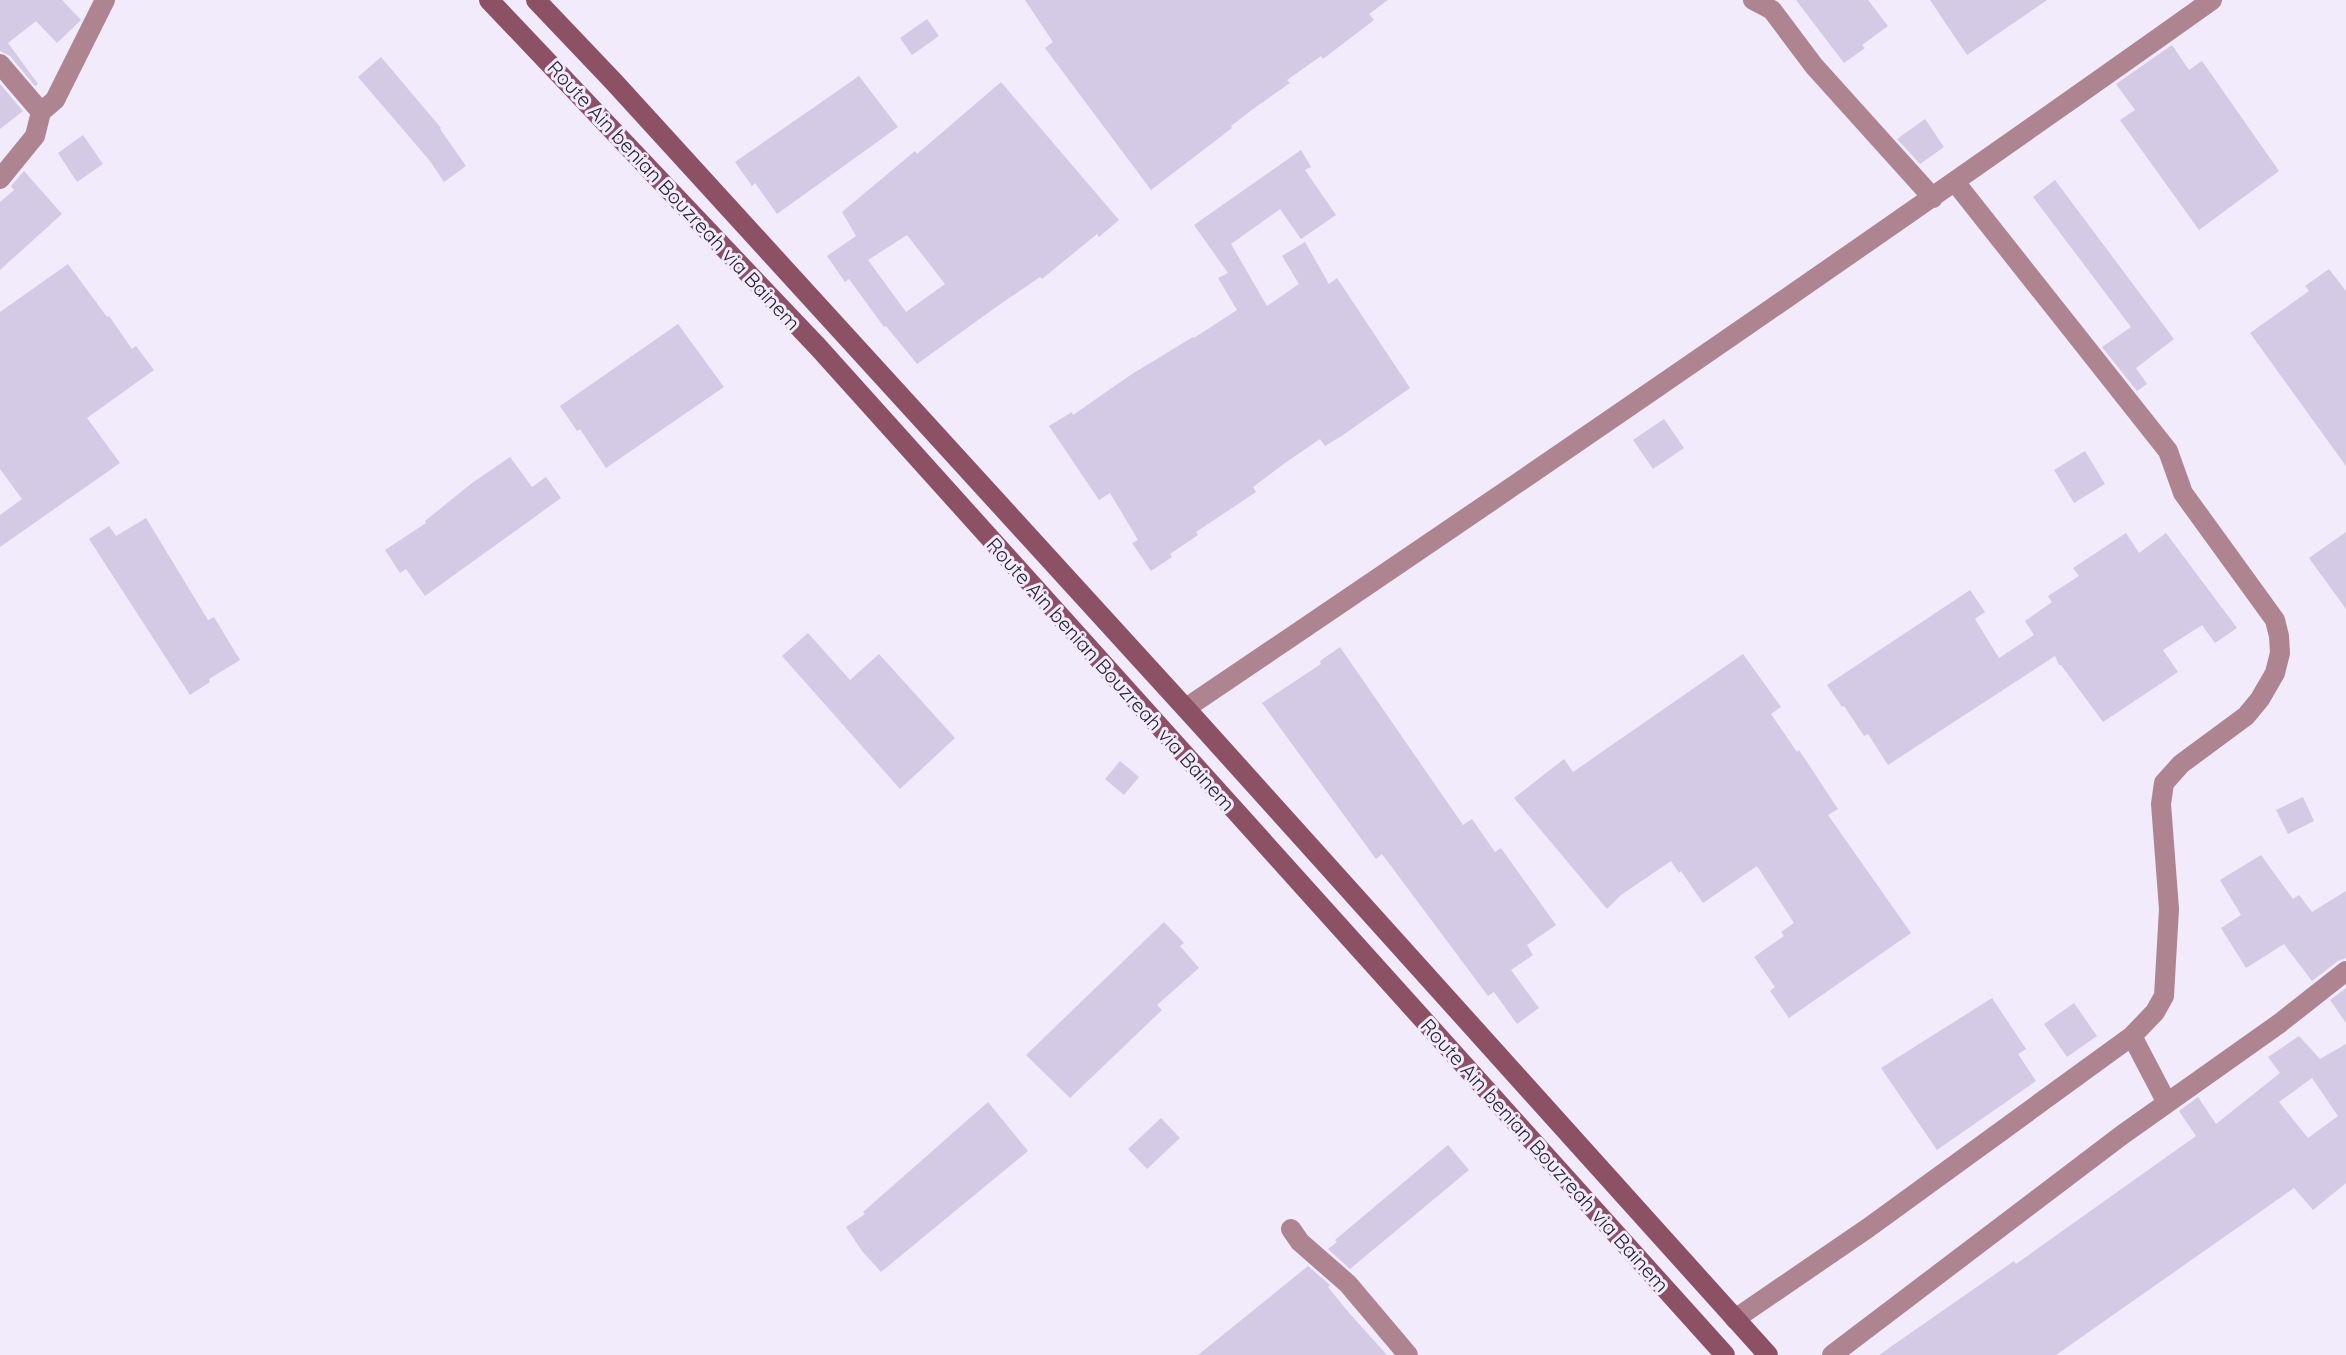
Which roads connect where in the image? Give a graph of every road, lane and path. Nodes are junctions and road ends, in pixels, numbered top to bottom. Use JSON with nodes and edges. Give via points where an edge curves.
{"nodes":[{"id":1,"x":105,"y":0,"type":"edge"},
{"id":2,"x":489,"y":0,"type":"edge"},
{"id":3,"x":536,"y":0,"type":"edge"},
{"id":4,"x":1753,"y":0,"type":"edge"},
{"id":5,"x":2212,"y":0,"type":"edge"},
{"id":6,"x":0,"y":64,"type":"edge"},
{"id":7,"x":41,"y":112,"type":"junction"},
{"id":8,"x":0,"y":179,"type":"edge"},
{"id":9,"x":1955,"y":182,"type":"junction"},
{"id":10,"x":1933,"y":198,"type":"junction"},
{"id":11,"x":1186,"y":708,"type":"junction"},
{"id":12,"x":2346,"y":971,"type":"edge"},
{"id":13,"x":2132,"y":1036,"type":"junction"},
{"id":14,"x":2167,"y":1103,"type":"junction"},
{"id":15,"x":1291,"y":1229,"type":"dead end"},
{"id":16,"x":1735,"y":1319,"type":"junction"},
{"id":17,"x":1408,"y":1355,"type":"edge"},
{"id":18,"x":1725,"y":1355,"type":"edge"},
{"id":19,"x":1768,"y":1355,"type":"edge"},
{"id":20,"x":1832,"y":1355,"type":"edge"}],
"edges":[{"from":1,"to":7,"type":"street","via":[[55,100]]},
{"from":2,"to":18,"type":"main road","name":"Route Ain benian Bouzreah via Bainem","via":[[818,347]]},
{"from":3,"to":11,"type":"main road","name":"Route Ain benian Bouzreah via Bainem"},
{"from":4,"to":10,"type":"street","via":[[1772,10],[1814,66]]},
{"from":5,"to":9,"type":"street"},
{"from":6,"to":7,"type":"street"},
{"from":7,"to":8,"type":"street","via":[[35,136]]},
{"from":9,"to":10,"type":"street"},
{"from":9,"to":13,"type":"street","via":[[2168,451],[2183,493],[2275,620],[2279,636],[2275,673],[2260,699],[2164,783],[2169,909],[2164,996]]},
{"from":10,"to":11,"type":"street"},
{"from":11,"to":16,"type":"main road","name":"Route Ain benian Bouzreah via Bainem"},
{"from":12,"to":14,"type":"street"},
{"from":13,"to":14,"type":"street"},
{"from":13,"to":16,"type":"street"},
{"from":14,"to":20,"type":"street"},
{"from":15,"to":17,"type":"street","via":[[1348,1284]]},
{"from":16,"to":19,"type":"main road","name":"Route Ain benian Bouzreah via Bainem"}]}
